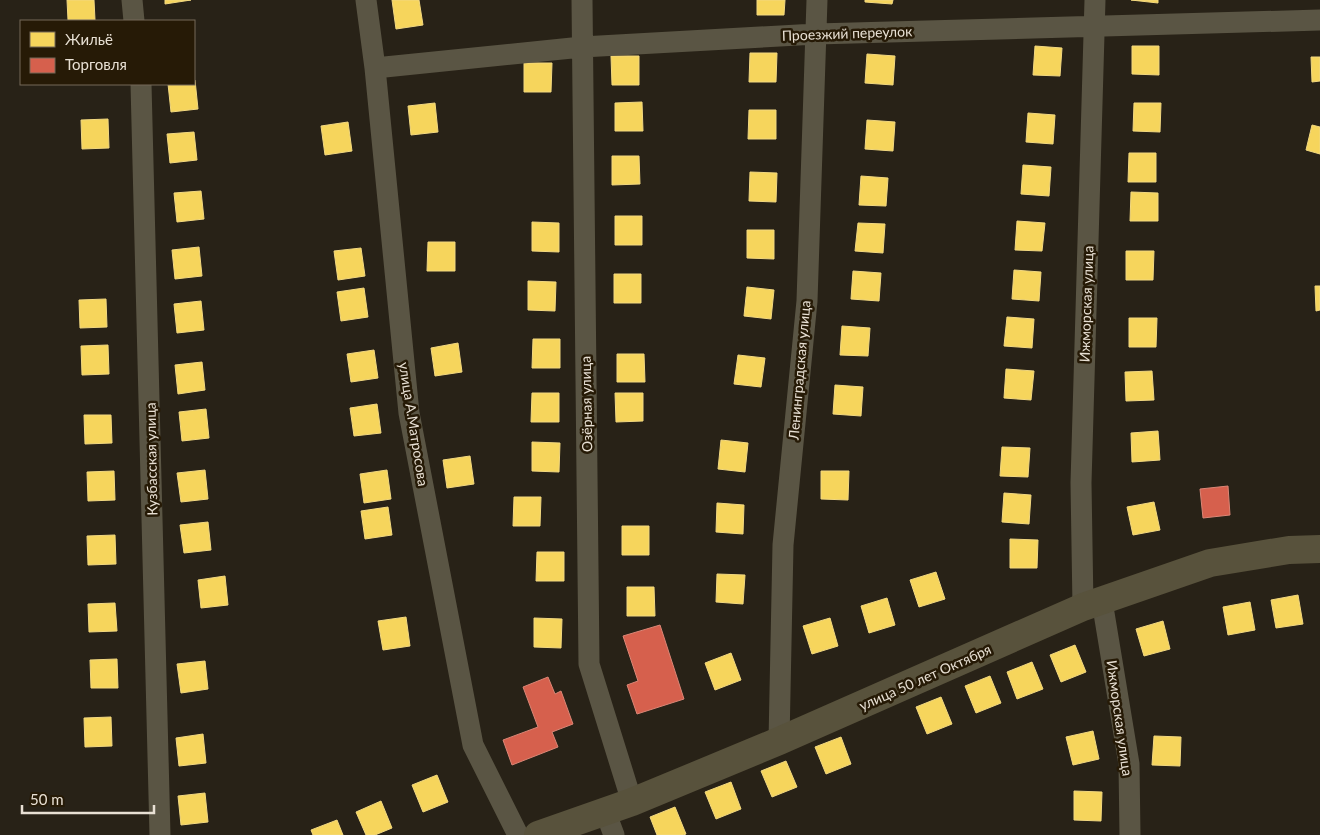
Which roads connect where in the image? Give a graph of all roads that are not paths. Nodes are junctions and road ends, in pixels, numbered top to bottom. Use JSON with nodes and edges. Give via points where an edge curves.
{"nodes":[{"id":1,"x":132,"y":0,"type":"edge"},
{"id":2,"x":366,"y":0,"type":"edge"},
{"id":3,"x":582,"y":0,"type":"edge"},
{"id":4,"x":817,"y":0,"type":"edge"},
{"id":5,"x":1095,"y":0,"type":"edge"},
{"id":6,"x":134,"y":20,"type":"edge"},
{"id":7,"x":1320,"y":20,"type":"edge"},
{"id":8,"x":1094,"y":26,"type":"junction"},
{"id":9,"x":816,"y":34,"type":"junction"},
{"id":10,"x":582,"y":47,"type":"junction"},
{"id":11,"x":375,"y":68,"type":"junction"},
{"id":12,"x":141,"y":85,"type":"edge"},
{"id":13,"x":1320,"y":549,"type":"edge"},
{"id":14,"x":1093,"y":604,"type":"junction"},
{"id":15,"x":779,"y":740,"type":"junction"},
{"id":16,"x":632,"y":802,"type":"junction"},
{"id":17,"x":610,"y":823,"type":"edge"},
{"id":18,"x":160,"y":835,"type":"edge"},
{"id":19,"x":518,"y":835,"type":"edge"},
{"id":20,"x":538,"y":835,"type":"edge"},
{"id":21,"x":1130,"y":835,"type":"edge"}],
"edges":[{"from":1,"to":6,"type":"street"},
{"from":2,"to":11,"type":"street","name":"улица А.Матросова"},
{"from":3,"to":10,"type":"street","name":"Озёрная улица"},
{"from":4,"to":9,"type":"street","name":"Ленинградская улица"},
{"from":5,"to":8,"type":"street","name":"Ижморская улица"},
{"from":7,"to":8,"type":"street","name":"Проезжий переулок"},
{"from":8,"to":9,"type":"street","name":"Проезжий переулок"},
{"from":8,"to":14,"type":"street","name":"Ижморская улица","via":[[1081,483]]},
{"from":9,"to":10,"type":"street","name":"Проезжий переулок"},
{"from":9,"to":15,"type":"street","name":"Ленинградская улица","via":[[806,301],[783,545]]},
{"from":10,"to":11,"type":"street","name":"Проезжий переулок"},
{"from":10,"to":16,"type":"street","name":"Озёрная улица","via":[[589,664]]},
{"from":11,"to":19,"type":"street","name":"улица А.Матросова","via":[[410,413],[473,745]]},
{"from":12,"to":18,"type":"street","name":"Кузбасская улица"},
{"from":13,"to":14,"type":"main road","name":"улица 50 лет Октября","via":[[1289,550],[1210,563]]},
{"from":14,"to":15,"type":"main road","name":"улица 50 лет Октября"},
{"from":14,"to":21,"type":"street","name":"Ижморская улица","via":[[1129,764]]},
{"from":15,"to":16,"type":"main road","name":"улица 50 лет Октября"},
{"from":16,"to":17,"type":"main road","name":"улица 50 лет Октября"},
{"from":17,"to":20,"type":"main road","name":"улица 50 лет Октября"}]}
